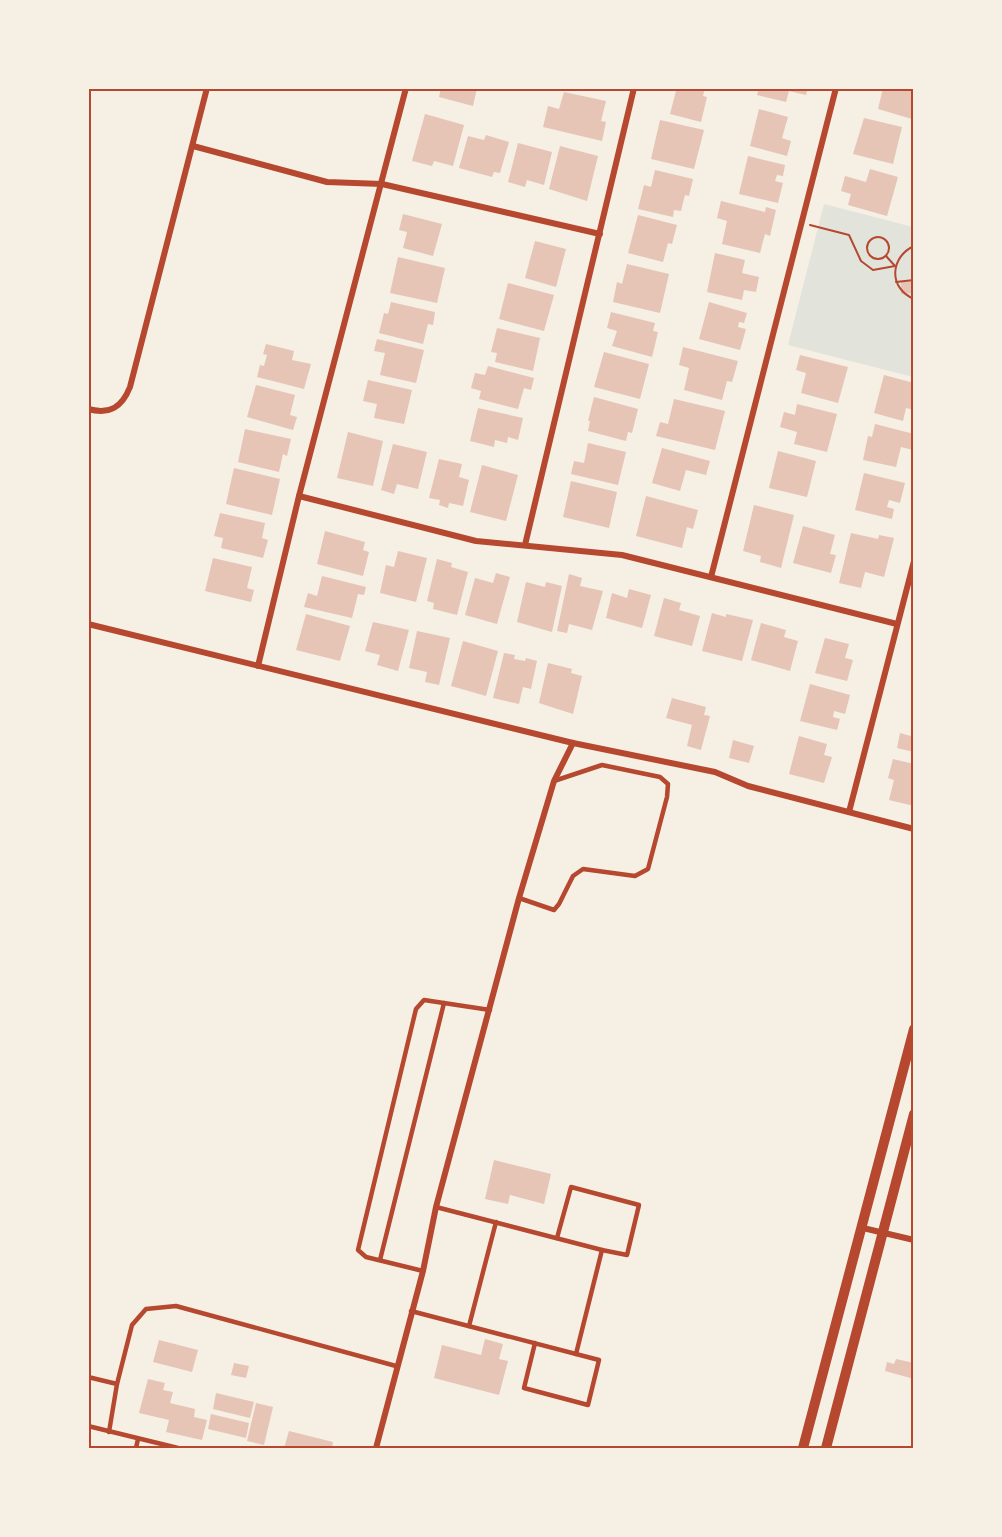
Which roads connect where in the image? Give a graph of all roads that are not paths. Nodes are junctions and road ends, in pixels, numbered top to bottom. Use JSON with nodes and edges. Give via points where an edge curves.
{"nodes":[{"id":1,"x":207,"y":88,"type":"edge"},
{"id":2,"x":406,"y":88,"type":"edge"},
{"id":3,"x":634,"y":88,"type":"edge"},
{"id":4,"x":836,"y":88,"type":"edge"},
{"id":5,"x":193,"y":146,"type":"junction"},
{"id":6,"x":382,"y":184,"type":"junction"},
{"id":7,"x":600,"y":234,"type":"junction"},
{"id":8,"x":88,"y":409,"type":"edge"},
{"id":9,"x":299,"y":496,"type":"junction"},
{"id":10,"x":525,"y":545,"type":"junction"},
{"id":11,"x":914,"y":561,"type":"edge"},
{"id":12,"x":711,"y":577,"type":"junction"},
{"id":13,"x":88,"y":624,"type":"edge"},
{"id":14,"x":897,"y":624,"type":"junction"},
{"id":15,"x":258,"y":666,"type":"junction"},
{"id":16,"x":573,"y":743,"type":"junction"},
{"id":17,"x":554,"y":781,"type":"junction"},
{"id":18,"x":849,"y":812,"type":"junction"},
{"id":19,"x":914,"y":829,"type":"edge"},
{"id":20,"x":519,"y":898,"type":"junction"},
{"id":21,"x":444,"y":1003,"type":"junction"},
{"id":22,"x":490,"y":1010,"type":"junction"},
{"id":23,"x":914,"y":1029,"type":"edge"},
{"id":24,"x":914,"y":1113,"type":"edge"},
{"id":25,"x":436,"y":1207,"type":"junction"},
{"id":26,"x":496,"y":1222,"type":"junction"},
{"id":27,"x":863,"y":1228,"type":"junction"},
{"id":28,"x":882,"y":1232,"type":"junction"},
{"id":29,"x":557,"y":1238,"type":"junction"},
{"id":30,"x":914,"y":1240,"type":"edge"},
{"id":31,"x":603,"y":1250,"type":"junction"},
{"id":32,"x":380,"y":1260,"type":"junction"},
{"id":33,"x":423,"y":1271,"type":"junction"},
{"id":34,"x":411,"y":1311,"type":"junction"},
{"id":35,"x":469,"y":1326,"type":"junction"},
{"id":36,"x":535,"y":1343,"type":"junction"},
{"id":37,"x":576,"y":1353,"type":"junction"},
{"id":38,"x":396,"y":1366,"type":"junction"},
{"id":39,"x":88,"y":1377,"type":"edge"},
{"id":40,"x":117,"y":1384,"type":"junction"},
{"id":41,"x":88,"y":1426,"type":"edge"},
{"id":42,"x":109,"y":1432,"type":"junction"},
{"id":43,"x":138,"y":1439,"type":"junction"},
{"id":44,"x":136,"y":1449,"type":"edge"},
{"id":45,"x":178,"y":1449,"type":"edge"},
{"id":46,"x":376,"y":1449,"type":"edge"},
{"id":47,"x":803,"y":1449,"type":"edge"},
{"id":48,"x":826,"y":1449,"type":"edge"}],
"edges":[{"from":1,"to":5,"type":"street"},
{"from":2,"to":6,"type":"street"},
{"from":3,"to":7,"type":"street"},
{"from":4,"to":12,"type":"street"},
{"from":5,"to":6,"type":"street","via":[[327,182]]},
{"from":5,"to":8,"type":"street","via":[[125,399],[108,411]]},
{"from":6,"to":7,"type":"street"},
{"from":6,"to":9,"type":"street"},
{"from":7,"to":10,"type":"street"},
{"from":9,"to":10,"type":"street","via":[[476,541]]},
{"from":9,"to":15,"type":"street"},
{"from":10,"to":12,"type":"street","via":[[622,555]]},
{"from":11,"to":14,"type":"street"},
{"from":12,"to":14,"type":"street"},
{"from":13,"to":15,"type":"street"},
{"from":14,"to":18,"type":"street"},
{"from":15,"to":16,"type":"street"},
{"from":16,"to":17,"type":"street"},
{"from":16,"to":18,"type":"street","via":[[715,772],[748,786]]},
{"from":17,"to":20,"type":"street"},
{"from":17,"to":20,"type":"lane","via":[[602,765],[660,777],[668,783],[668,797],[648,869],[635,876],[583,869],[573,876],[554,910]]},
{"from":18,"to":19,"type":"street"},
{"from":20,"to":22,"type":"street"},
{"from":21,"to":22,"type":"lane"},
{"from":21,"to":32,"type":"lane"},
{"from":21,"to":32,"type":"lane","via":[[424,1000],[416,1009],[358,1250],[366,1257]]},
{"from":22,"to":25,"type":"street"},
{"from":23,"to":27,"type":"street"},
{"from":24,"to":28,"type":"street"},
{"from":25,"to":26,"type":"lane"},
{"from":25,"to":33,"type":"street"},
{"from":26,"to":29,"type":"lane"},
{"from":26,"to":35,"type":"lane"},
{"from":27,"to":28,"type":"street"},
{"from":27,"to":47,"type":"street"},
{"from":28,"to":30,"type":"street"},
{"from":28,"to":48,"type":"street"},
{"from":29,"to":31,"type":"lane"},
{"from":29,"to":31,"type":"lane","via":[[571,1187],[639,1205],[627,1255]]},
{"from":31,"to":37,"type":"lane"},
{"from":32,"to":33,"type":"lane"},
{"from":33,"to":34,"type":"street"},
{"from":34,"to":35,"type":"lane"},
{"from":34,"to":38,"type":"street"},
{"from":35,"to":36,"type":"lane"},
{"from":36,"to":37,"type":"lane"},
{"from":36,"to":37,"type":"lane","via":[[524,1388],[588,1405],[599,1360]]},
{"from":38,"to":40,"type":"lane","via":[[176,1306],[146,1309],[132,1325]]},
{"from":38,"to":46,"type":"street"},
{"from":39,"to":40,"type":"lane"},
{"from":40,"to":42,"type":"lane"},
{"from":41,"to":42,"type":"lane"},
{"from":42,"to":43,"type":"lane"},
{"from":43,"to":44,"type":"lane"},
{"from":43,"to":45,"type":"lane"}]}
